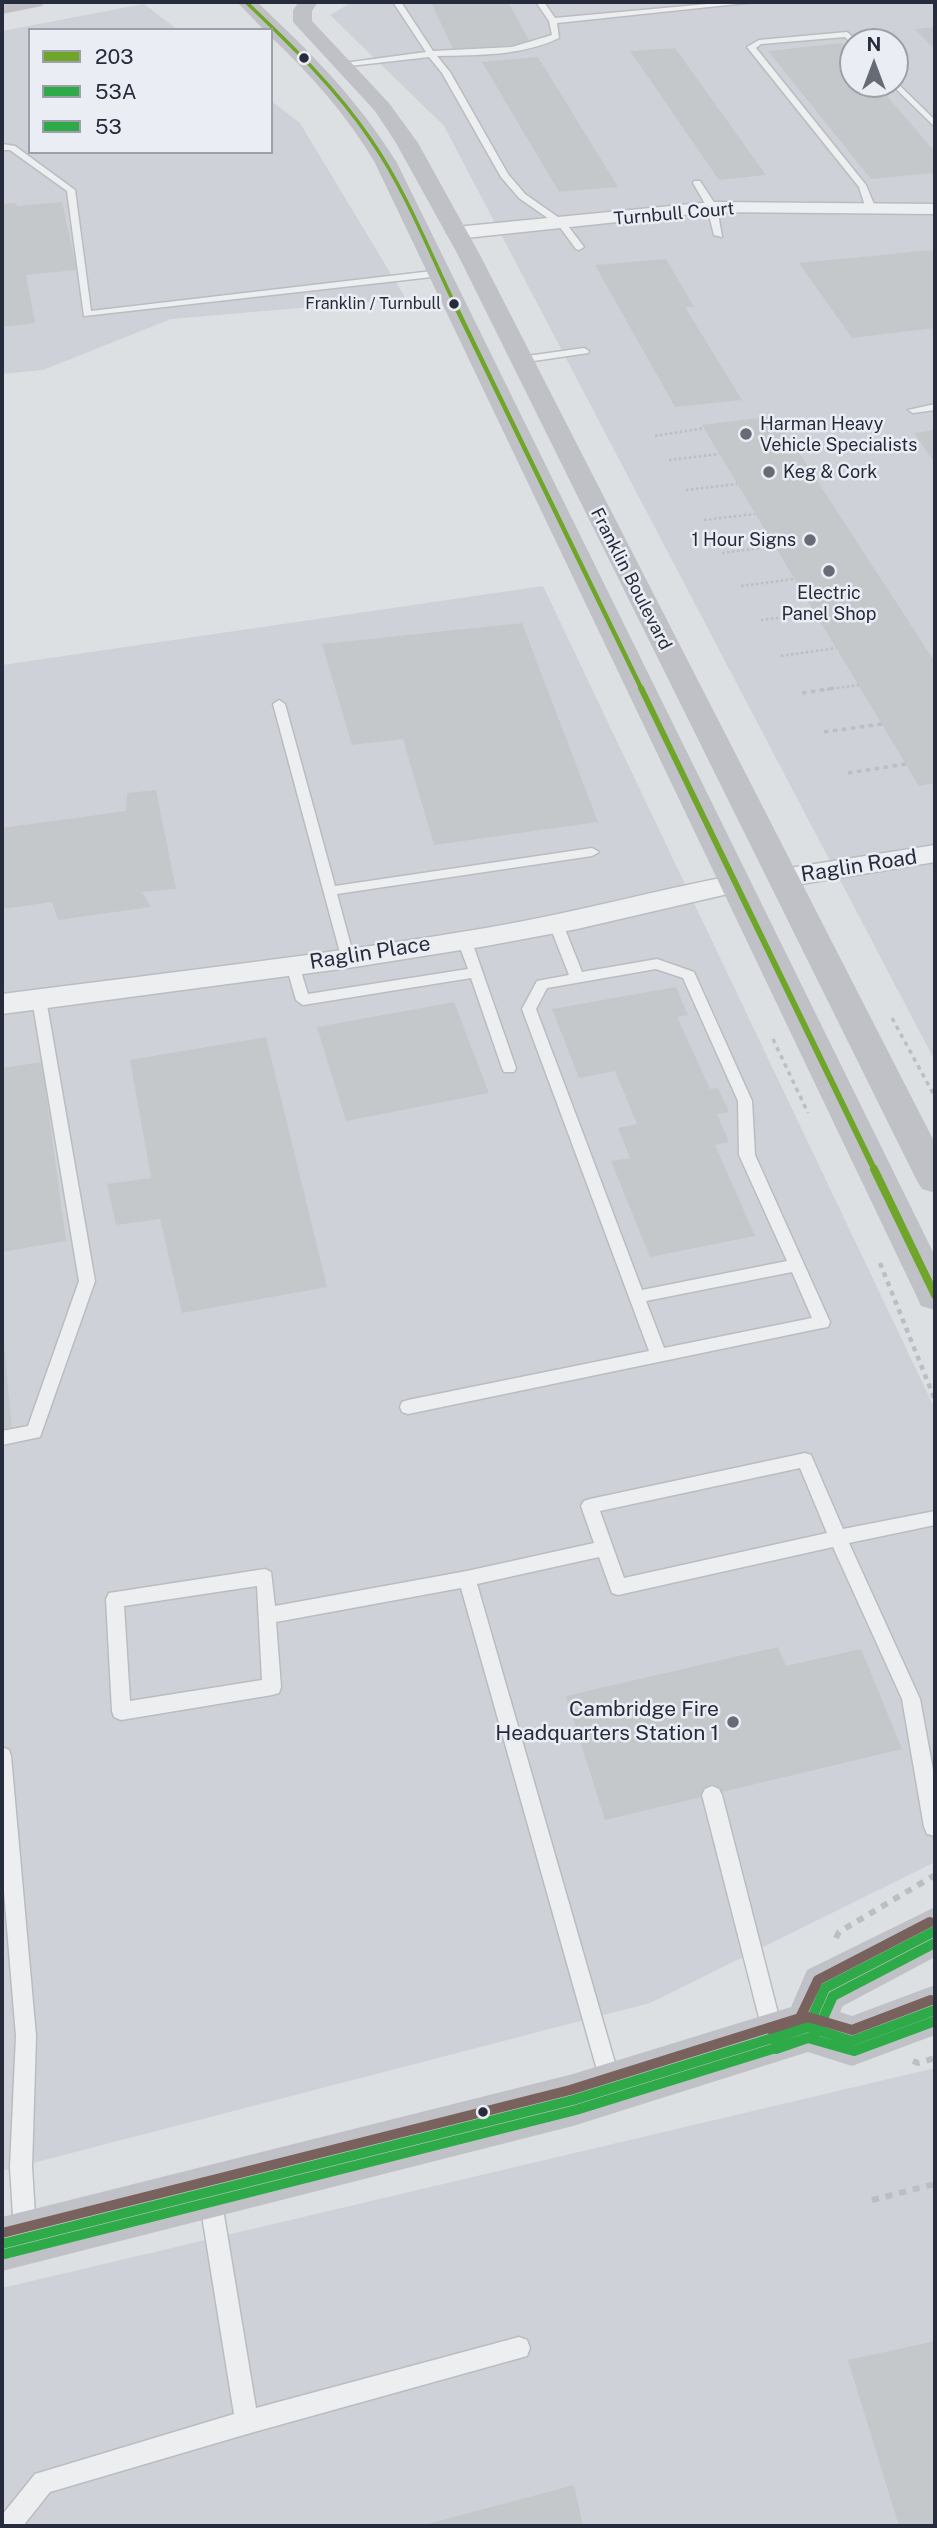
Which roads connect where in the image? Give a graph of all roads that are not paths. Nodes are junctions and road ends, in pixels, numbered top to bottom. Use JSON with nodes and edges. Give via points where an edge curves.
{"nodes":[{"id":1,"x":35,"y":2,"type":"edge"},
{"id":2,"x":246,"y":2,"type":"edge"},
{"id":3,"x":309,"y":2,"type":"edge"},
{"id":4,"x":397,"y":2,"type":"edge"},
{"id":5,"x":540,"y":2,"type":"edge"},
{"id":6,"x":752,"y":2,"type":"edge"},
{"id":7,"x":2,"y":8,"type":"edge"},
{"id":8,"x":553,"y":21,"type":"junction"},
{"id":9,"x":839,"y":35,"type":"edge"},
{"id":10,"x":431,"y":54,"type":"junction"},
{"id":11,"x":344,"y":65,"type":"junction"},
{"id":12,"x":909,"y":98,"type":"edge"},
{"id":13,"x":935,"y":125,"type":"edge"},
{"id":14,"x":2,"y":147,"type":"edge"},
{"id":15,"x":696,"y":183,"type":"dead end"},
{"id":16,"x":712,"y":208,"type":"junction"},
{"id":17,"x":871,"y":209,"type":"junction"},
{"id":18,"x":935,"y":209,"type":"edge"},
{"id":19,"x":562,"y":224,"type":"junction"},
{"id":20,"x":456,"y":233,"type":"junction"},
{"id":21,"x":719,"y":235,"type":"dead end"},
{"id":22,"x":579,"y":247,"type":"dead end"},
{"id":23,"x":441,"y":273,"type":"junction"},
{"id":24,"x":584,"y":351,"type":"dead end"},
{"id":25,"x":520,"y":360,"type":"junction"},
{"id":26,"x":935,"y":407,"type":"edge"},
{"id":27,"x":913,"y":410,"type":"dead end"},
{"id":28,"x":279,"y":704,"type":"dead end"},
{"id":29,"x":592,"y":852,"type":"dead end"},
{"id":30,"x":935,"y":853,"type":"edge"},
{"id":31,"x":783,"y":878,"type":"junction"},
{"id":32,"x":736,"y":884,"type":"junction"},
{"id":33,"x":329,"y":891,"type":"junction"},
{"id":34,"x":556,"y":924,"type":"junction"},
{"id":35,"x":464,"y":939,"type":"junction"},
{"id":36,"x":347,"y":957,"type":"junction"},
{"id":37,"x":293,"y":965,"type":"junction"},
{"id":38,"x":476,"y":972,"type":"junction"},
{"id":39,"x":577,"y":978,"type":"junction"},
{"id":40,"x":39,"y":999,"type":"junction"},
{"id":41,"x":2,"y":1004,"type":"edge"},
{"id":42,"x":509,"y":1068,"type":"dead end"},
{"id":43,"x":935,"y":1179,"type":"edge"},
{"id":44,"x":795,"y":1265,"type":"junction"},
{"id":45,"x":935,"y":1295,"type":"edge"},
{"id":46,"x":636,"y":1297,"type":"junction"},
{"id":47,"x":659,"y":1356,"type":"junction"},
{"id":48,"x":408,"y":1407,"type":"dead end"},
{"id":49,"x":2,"y":1438,"type":"edge"},
{"id":50,"x":935,"y":1518,"type":"edge"},
{"id":51,"x":838,"y":1538,"type":"junction"},
{"id":52,"x":604,"y":1548,"type":"junction"},
{"id":53,"x":467,"y":1579,"type":"junction"},
{"id":54,"x":267,"y":1616,"type":"junction"},
{"id":55,"x":2,"y":1756,"type":"edge"},
{"id":56,"x":712,"y":1795,"type":"dead end"},
{"id":57,"x":934,"y":1827,"type":"edge"},
{"id":58,"x":935,"y":1931,"type":"edge"},
{"id":59,"x":935,"y":2010,"type":"edge"},
{"id":60,"x":791,"y":2033,"type":"junction"},
{"id":61,"x":613,"y":2089,"type":"junction"},
{"id":62,"x":209,"y":2191,"type":"junction"},
{"id":63,"x":13,"y":2241,"type":"edge"},
{"id":64,"x":519,"y":2348,"type":"dead end"},
{"id":65,"x":247,"y":2421,"type":"junction"},
{"id":66,"x":8,"y":2526,"type":"edge"}],
"edges":[{"from":1,"to":7,"type":"main road"},
{"from":2,"to":23,"type":"main road","name":"Franklin Boulevard","via":[[321,74],[368,133]]},
{"from":3,"to":11,"type":"main road","name":"Franklin Boulevard","via":[[302,10],[303,22]]},
{"from":4,"to":10,"type":"lane"},
{"from":5,"to":8,"type":"lane"},
{"from":6,"to":8,"type":"lane"},
{"from":8,"to":10,"type":"lane","via":[[556,36],[537,45]]},
{"from":9,"to":17,"type":"lane","via":[[759,42],[751,47],[863,187]]},
{"from":10,"to":11,"type":"lane"},
{"from":10,"to":19,"type":"lane","via":[[446,72],[504,175],[522,197]]},
{"from":11,"to":20,"type":"main road","name":"Franklin Boulevard","via":[[407,142]]},
{"from":12,"to":13,"type":"lane"},
{"from":14,"to":23,"type":"lane","via":[[12,148],[71,190],[87,314]]},
{"from":15,"to":16,"type":"lane"},
{"from":16,"to":17,"type":"street","name":"Turnbull Court"},
{"from":16,"to":19,"type":"street","name":"Turnbull Court"},
{"from":16,"to":21,"type":"lane"},
{"from":17,"to":18,"type":"street","name":"Turnbull Court"},
{"from":19,"to":20,"type":"street","name":"Turnbull Court"},
{"from":19,"to":22,"type":"lane"},
{"from":20,"to":25,"type":"main road","name":"Franklin Boulevard"},
{"from":23,"to":32,"type":"main road","name":"Franklin Boulevard"},
{"from":24,"to":25,"type":"lane"},
{"from":25,"to":31,"type":"main road","name":"Franklin Boulevard"},
{"from":26,"to":27,"type":"lane"},
{"from":28,"to":33,"type":"lane"},
{"from":29,"to":33,"type":"lane"},
{"from":30,"to":31,"type":"street","name":"Raglin Road"},
{"from":31,"to":43,"type":"main road","name":"Franklin Boulevard"},
{"from":32,"to":34,"type":"street","name":"Raglin Place"},
{"from":32,"to":45,"type":"main road","name":"Franklin Boulevard"},
{"from":33,"to":36,"type":"lane"},
{"from":34,"to":35,"type":"street","name":"Raglin Place"},
{"from":34,"to":39,"type":"lane"},
{"from":35,"to":36,"type":"street","name":"Raglin Place"},
{"from":35,"to":38,"type":"lane"},
{"from":36,"to":37,"type":"street","name":"Raglin Place"},
{"from":37,"to":38,"type":"lane","via":[[303,1000]]},
{"from":37,"to":40,"type":"street","name":"Raglin Place"},
{"from":38,"to":42,"type":"lane"},
{"from":39,"to":44,"type":"lane","via":[[657,964],[688,975],[744,1101],[747,1155]]},
{"from":39,"to":46,"type":"lane","via":[[542,984],[529,1009]]},
{"from":40,"to":41,"type":"street","name":"Raglin Place"},
{"from":40,"to":49,"type":"lane","via":[[87,1281],[34,1432]]},
{"from":44,"to":46,"type":"lane"},
{"from":44,"to":47,"type":"lane","via":[[822,1322]]},
{"from":46,"to":47,"type":"lane"},
{"from":47,"to":48,"type":"lane"},
{"from":50,"to":51,"type":"lane"},
{"from":51,"to":52,"type":"lane","via":[[618,1587]]},
{"from":51,"to":52,"type":"lane","via":[[805,1460],[590,1506]]},
{"from":51,"to":57,"type":"lane","via":[[911,1699]]},
{"from":52,"to":53,"type":"lane"},
{"from":53,"to":54,"type":"lane"},
{"from":53,"to":61,"type":"lane"},
{"from":54,"to":54,"type":"lane","via":[[265,1577],[115,1599],[121,1711],[272,1687]]},
{"from":55,"to":63,"type":"lane","via":[[26,2036]]},
{"from":56,"to":60,"type":"lane"},
{"from":58,"to":60,"type":"main road","via":[[825,1988]]},
{"from":59,"to":60,"type":"main road","via":[[852,2041]]},
{"from":60,"to":61,"type":"main road"},
{"from":61,"to":62,"type":"main road"},
{"from":62,"to":63,"type":"main road"},
{"from":62,"to":65,"type":"lane"},
{"from":64,"to":65,"type":"lane"},
{"from":65,"to":66,"type":"lane","via":[[43,2482]]}]}
